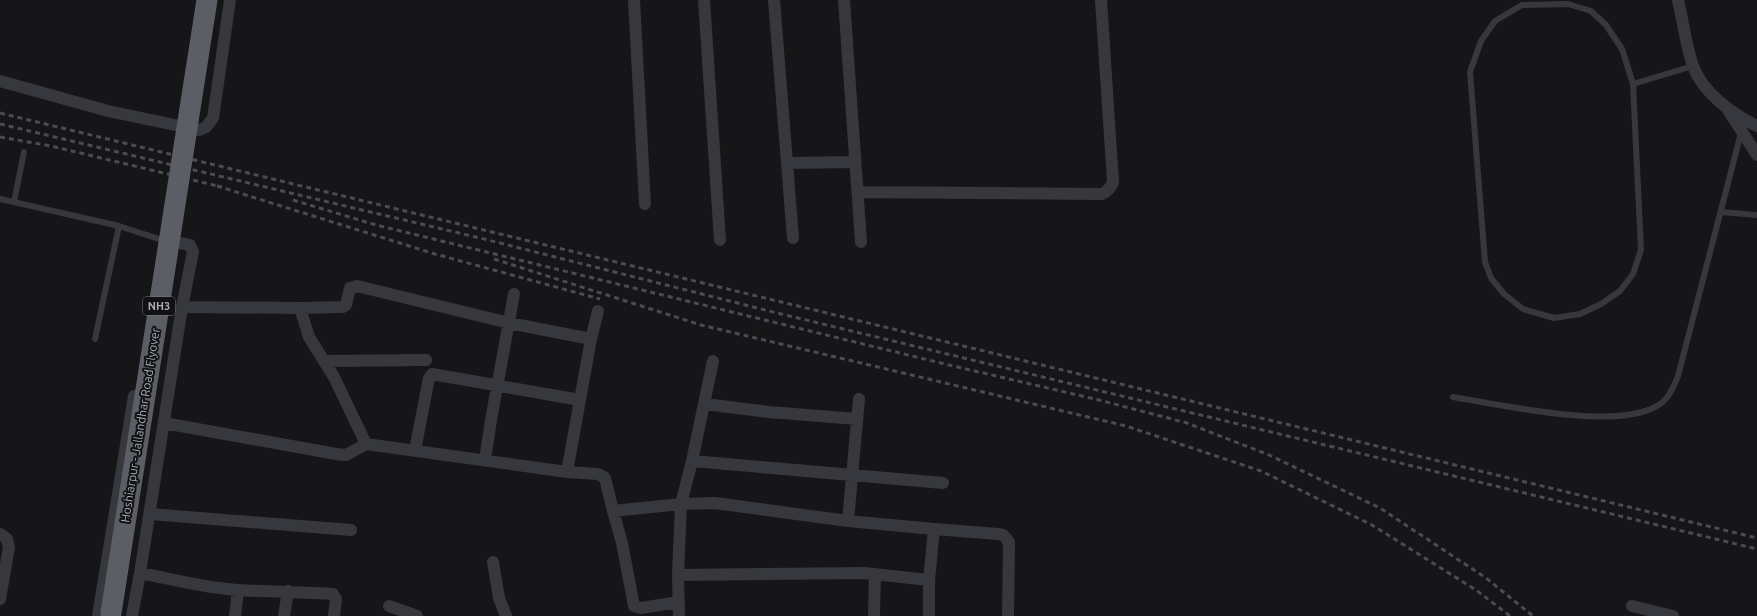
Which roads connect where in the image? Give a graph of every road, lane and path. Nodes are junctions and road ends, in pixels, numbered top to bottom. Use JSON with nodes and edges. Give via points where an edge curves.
{"nodes":[{"id":1,"x":207,"y":0,"type":"edge"},
{"id":2,"x":230,"y":0,"type":"edge"},
{"id":3,"x":634,"y":0,"type":"edge"},
{"id":4,"x":704,"y":0,"type":"edge"},
{"id":5,"x":774,"y":0,"type":"edge"},
{"id":6,"x":844,"y":0,"type":"edge"},
{"id":7,"x":1101,"y":0,"type":"edge"},
{"id":8,"x":1678,"y":0,"type":"edge"},
{"id":9,"x":1693,"y":66,"type":"junction"},
{"id":10,"x":0,"y":81,"type":"edge"},
{"id":11,"x":1633,"y":84,"type":"junction"},
{"id":12,"x":1726,"y":106,"type":"junction"},
{"id":13,"x":1757,"y":126,"type":"edge"},
{"id":14,"x":1742,"y":131,"type":"junction"},
{"id":15,"x":24,"y":152,"type":"dead end"},
{"id":16,"x":1757,"y":155,"type":"edge"},
{"id":17,"x":856,"y":162,"type":"junction"},
{"id":18,"x":788,"y":163,"type":"junction"},
{"id":19,"x":858,"y":192,"type":"junction"},
{"id":20,"x":0,"y":199,"type":"edge"},
{"id":21,"x":14,"y":202,"type":"junction"},
{"id":22,"x":645,"y":204,"type":"dead end"},
{"id":23,"x":1721,"y":212,"type":"junction"},
{"id":24,"x":1757,"y":215,"type":"edge"},
{"id":25,"x":119,"y":226,"type":"junction"},
{"id":26,"x":793,"y":238,"type":"dead end"},
{"id":27,"x":162,"y":240,"type":"junction"},
{"id":28,"x":720,"y":240,"type":"dead end"},
{"id":29,"x":861,"y":242,"type":"dead end"},
{"id":30,"x":514,"y":294,"type":"dead end"},
{"id":31,"x":182,"y":307,"type":"junction"},
{"id":32,"x":300,"y":308,"type":"junction"},
{"id":33,"x":598,"y":311,"type":"dead end"},
{"id":34,"x":509,"y":323,"type":"junction"},
{"id":35,"x":95,"y":339,"type":"dead end"},
{"id":36,"x":591,"y":339,"type":"junction"},
{"id":37,"x":426,"y":360,"type":"dead end"},
{"id":38,"x":325,"y":361,"type":"junction"},
{"id":39,"x":713,"y":361,"type":"dead end"},
{"id":40,"x":497,"y":386,"type":"junction"},
{"id":41,"x":1453,"y":397,"type":"dead end"},
{"id":42,"x":859,"y":399,"type":"dead end"},
{"id":43,"x":580,"y":400,"type":"junction"},
{"id":44,"x":705,"y":404,"type":"junction"},
{"id":45,"x":857,"y":419,"type":"junction"},
{"id":46,"x":164,"y":423,"type":"junction"},
{"id":47,"x":366,"y":444,"type":"junction"},
{"id":48,"x":415,"y":450,"type":"junction"},
{"id":49,"x":485,"y":460,"type":"junction"},
{"id":50,"x":692,"y":461,"type":"junction"},
{"id":51,"x":567,"y":472,"type":"junction"},
{"id":52,"x":852,"y":474,"type":"junction"},
{"id":53,"x":943,"y":484,"type":"dead end"},
{"id":54,"x":681,"y":504,"type":"junction"},
{"id":55,"x":613,"y":511,"type":"junction"},
{"id":56,"x":150,"y":514,"type":"junction"},
{"id":57,"x":848,"y":521,"type":"junction"},
{"id":58,"x":934,"y":529,"type":"junction"},
{"id":59,"x":351,"y":530,"type":"dead end"},
{"id":60,"x":0,"y":534,"type":"edge"},
{"id":61,"x":493,"y":562,"type":"dead end"},
{"id":62,"x":140,"y":573,"type":"junction"},
{"id":63,"x":875,"y":574,"type":"junction"},
{"id":64,"x":678,"y":575,"type":"junction"},
{"id":65,"x":930,"y":580,"type":"junction"},
{"id":66,"x":1,"y":586,"type":"edge"},
{"id":67,"x":238,"y":590,"type":"junction"},
{"id":68,"x":288,"y":591,"type":"junction"},
{"id":69,"x":0,"y":599,"type":"edge"},
{"id":70,"x":679,"y":602,"type":"junction"},
{"id":71,"x":389,"y":606,"type":"dead end"},
{"id":72,"x":1632,"y":606,"type":"dead end"},
{"id":73,"x":104,"y":614,"type":"edge"},
{"id":74,"x":132,"y":616,"type":"edge"},
{"id":75,"x":235,"y":616,"type":"edge"},
{"id":76,"x":284,"y":616,"type":"edge"},
{"id":77,"x":334,"y":616,"type":"edge"},
{"id":78,"x":417,"y":616,"type":"edge"},
{"id":79,"x":506,"y":616,"type":"edge"},
{"id":80,"x":679,"y":616,"type":"edge"},
{"id":81,"x":874,"y":616,"type":"edge"},
{"id":82,"x":929,"y":616,"type":"edge"},
{"id":83,"x":1008,"y":616,"type":"edge"},
{"id":84,"x":1673,"y":616,"type":"edge"}],
"edges":[{"from":1,"to":73,"type":"highway","name":"Hoshiarpur - Jallandhar Road Flyover","number":"NH3","bridge":true},
{"from":2,"to":10,"type":"street","via":[[213,118],[206,127],[199,130],[108,111]]},
{"from":3,"to":22,"type":"street"},
{"from":4,"to":28,"type":"street"},
{"from":5,"to":18,"type":"street"},
{"from":6,"to":17,"type":"street"},
{"from":7,"to":19,"type":"street","via":[[1113,182],[1111,188],[1102,194]]},
{"from":8,"to":9,"type":"street"},
{"from":9,"to":11,"type":"lane"},
{"from":9,"to":12,"type":"street","via":[[1709,92]]},
{"from":11,"to":11,"type":"lane","via":[[1641,250],[1633,274],[1620,291],[1580,314],[1554,318],[1522,309],[1504,294],[1491,278],[1485,262],[1470,72],[1481,41],[1495,21],[1522,5],[1568,4],[1591,11],[1606,25],[1622,49]]},
{"from":12,"to":13,"type":"street"},
{"from":12,"to":14,"type":"street"},
{"from":14,"to":16,"type":"street"},
{"from":14,"to":23,"type":"lane"},
{"from":15,"to":21,"type":"lane"},
{"from":17,"to":18,"type":"street"},
{"from":17,"to":19,"type":"street"},
{"from":18,"to":26,"type":"street"},
{"from":19,"to":29,"type":"street"},
{"from":20,"to":21,"type":"lane"},
{"from":21,"to":25,"type":"lane"},
{"from":23,"to":24,"type":"lane"},
{"from":23,"to":41,"type":"lane","via":[[1678,376],[1668,397],[1657,407],[1641,413],[1611,416],[1555,414]]},
{"from":25,"to":27,"type":"lane"},
{"from":25,"to":35,"type":"lane"},
{"from":27,"to":31,"type":"street","via":[[190,245],[192,248]]},
{"from":27,"to":73,"type":"street","via":[[159,244]]},
{"from":30,"to":34,"type":"street"},
{"from":31,"to":32,"type":"street"},
{"from":31,"to":46,"type":"street"},
{"from":32,"to":34,"type":"street","via":[[342,307],[346,305],[350,288],[357,286]]},
{"from":32,"to":38,"type":"street","via":[[309,337]]},
{"from":33,"to":36,"type":"street"},
{"from":34,"to":36,"type":"street"},
{"from":34,"to":40,"type":"street"},
{"from":36,"to":43,"type":"street"},
{"from":37,"to":38,"type":"street"},
{"from":38,"to":47,"type":"street"},
{"from":39,"to":44,"type":"street"},
{"from":40,"to":43,"type":"street"},
{"from":40,"to":48,"type":"street","via":[[432,374],[429,378]]},
{"from":40,"to":49,"type":"street"},
{"from":42,"to":45,"type":"street"},
{"from":43,"to":51,"type":"street"},
{"from":44,"to":45,"type":"street"},
{"from":44,"to":50,"type":"street"},
{"from":45,"to":52,"type":"street"},
{"from":46,"to":47,"type":"street","via":[[336,454],[346,454]]},
{"from":46,"to":56,"type":"street"},
{"from":47,"to":48,"type":"street"},
{"from":48,"to":49,"type":"street"},
{"from":49,"to":51,"type":"street"},
{"from":50,"to":52,"type":"street"},
{"from":50,"to":54,"type":"street"},
{"from":51,"to":55,"type":"street","via":[[602,475]]},
{"from":52,"to":53,"type":"street"},
{"from":52,"to":57,"type":"street"},
{"from":54,"to":55,"type":"street"},
{"from":54,"to":57,"type":"street","via":[[715,503]]},
{"from":54,"to":64,"type":"street"},
{"from":55,"to":70,"type":"street","via":[[634,606],[641,608]]},
{"from":56,"to":59,"type":"street"},
{"from":56,"to":62,"type":"street"},
{"from":57,"to":58,"type":"street"},
{"from":58,"to":65,"type":"street"},
{"from":58,"to":83,"type":"street","via":[[998,534],[1007,538]]},
{"from":60,"to":66,"type":"street","via":[[7,539],[8,547]]},
{"from":61,"to":79,"type":"street","via":[[499,598]]},
{"from":62,"to":67,"type":"street"},
{"from":62,"to":74,"type":"street"},
{"from":63,"to":64,"type":"street"},
{"from":63,"to":65,"type":"street"},
{"from":63,"to":81,"type":"street"},
{"from":64,"to":70,"type":"street"},
{"from":65,"to":82,"type":"street"},
{"from":66,"to":69,"type":"street"},
{"from":67,"to":68,"type":"street"},
{"from":67,"to":75,"type":"street"},
{"from":68,"to":76,"type":"street"},
{"from":68,"to":77,"type":"street","via":[[335,594]]},
{"from":70,"to":80,"type":"street"},
{"from":71,"to":78,"type":"street"},
{"from":72,"to":84,"type":"street"}]}
